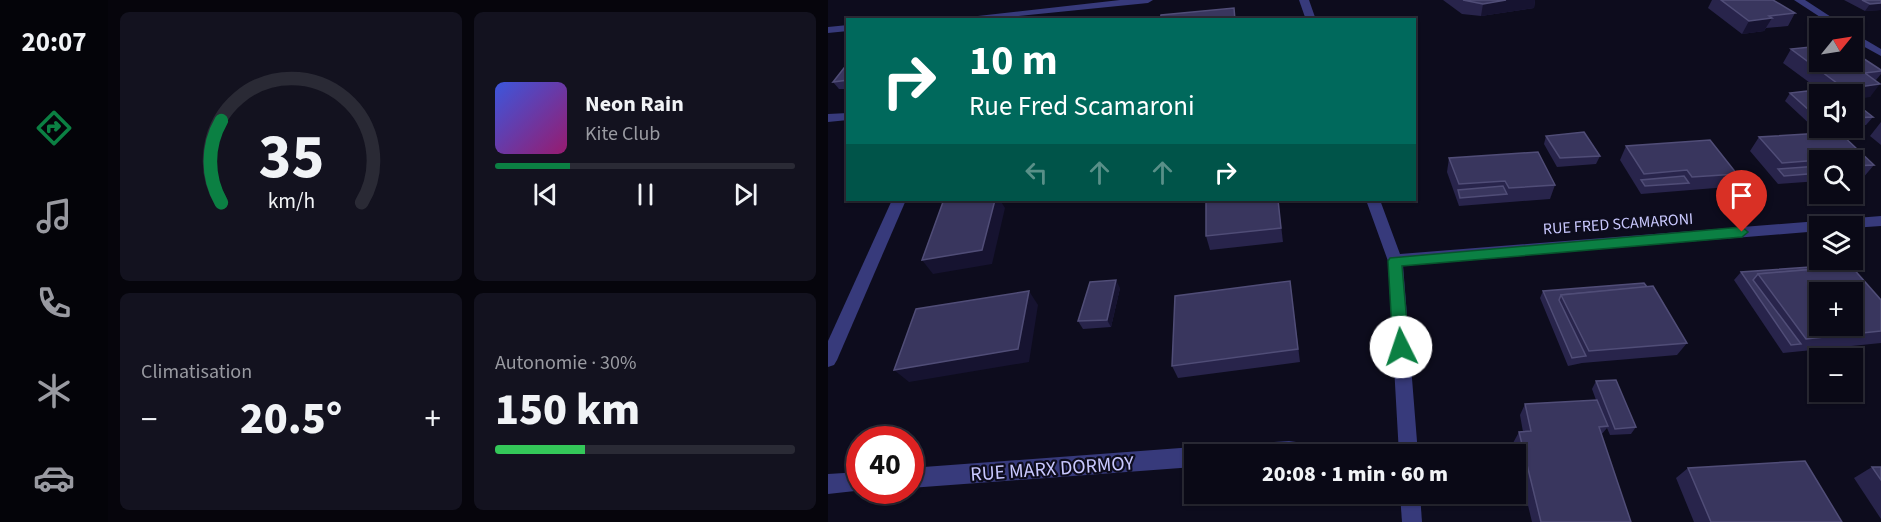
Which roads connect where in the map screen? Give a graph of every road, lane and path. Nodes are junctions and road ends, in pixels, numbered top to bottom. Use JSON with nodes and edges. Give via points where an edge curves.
{"nodes":[{"id":1,"x":1148,"y":0,"type":"edge"},
{"id":2,"x":1304,"y":0,"type":"edge"},
{"id":3,"x":1799,"y":0,"type":"edge"},
{"id":4,"x":979,"y":18,"type":"edge"},
{"id":5,"x":1310,"y":18,"type":"edge"},
{"id":6,"x":1827,"y":18,"type":"edge"},
{"id":7,"x":846,"y":28,"type":"edge"},
{"id":8,"x":828,"y":30,"type":"edge"},
{"id":9,"x":1863,"y":42,"type":"edge"},
{"id":10,"x":1881,"y":53,"type":"edge"},
{"id":11,"x":846,"y":116,"type":"edge"},
{"id":12,"x":828,"y":118,"type":"edge"},
{"id":13,"x":899,"y":201,"type":"edge"},
{"id":14,"x":1373,"y":201,"type":"edge"},
{"id":15,"x":1881,"y":221,"type":"edge"},
{"id":16,"x":1395,"y":261,"type":"junction"},
{"id":17,"x":828,"y":360,"type":"edge"},
{"id":18,"x":1407,"y":444,"type":"edge"},
{"id":19,"x":1184,"y":458,"type":"edge"},
{"id":20,"x":924,"y":477,"type":"edge"},
{"id":21,"x":846,"y":483,"type":"edge"},
{"id":22,"x":828,"y":484,"type":"edge"},
{"id":23,"x":1411,"y":504,"type":"edge"},
{"id":24,"x":1412,"y":522,"type":"edge"}],
"edges":[{"from":1,"to":4,"type":"street"},
{"from":2,"to":5,"type":"street"},
{"from":3,"to":6,"type":"street"},
{"from":7,"to":8,"type":"street"},
{"from":9,"to":10,"type":"street"},
{"from":11,"to":12,"type":"street"},
{"from":13,"to":17,"type":"street"},
{"from":14,"to":16,"type":"street"},
{"from":15,"to":16,"type":"street","name":"RUE FRED SCAMARONI"},
{"from":16,"to":18,"type":"street"},
{"from":19,"to":20,"type":"street","name":"RUE MARX DORMOY"},
{"from":21,"to":22,"type":"street"},
{"from":23,"to":24,"type":"street"}]}
